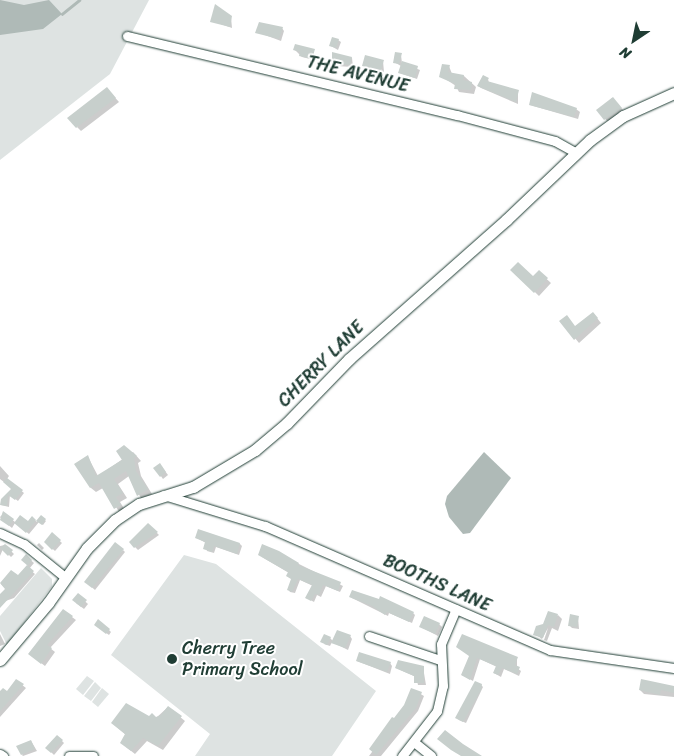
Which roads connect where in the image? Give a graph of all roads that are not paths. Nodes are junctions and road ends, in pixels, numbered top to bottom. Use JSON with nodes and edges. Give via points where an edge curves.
{"nodes":[{"id":1,"x":127,"y":36,"type":"dead end"},
{"id":2,"x":674,"y":93,"type":"edge"},
{"id":3,"x":577,"y":153,"type":"junction"},
{"id":4,"x":192,"y":487,"type":"junction"},
{"id":5,"x":164,"y":496,"type":"junction"},
{"id":6,"x":194,"y":504,"type":"junction"},
{"id":7,"x":0,"y":533,"type":"edge"},
{"id":8,"x":66,"y":578,"type":"junction"},
{"id":9,"x":456,"y":609,"type":"junction"},
{"id":10,"x":369,"y":636,"type":"dead end"},
{"id":11,"x":0,"y":660,"type":"edge"},
{"id":12,"x":440,"y":660,"type":"junction"},
{"id":13,"x":674,"y":668,"type":"edge"},
{"id":14,"x":414,"y":742,"type":"junction"},
{"id":15,"x":0,"y":754,"type":"edge"},
{"id":16,"x":3,"y":756,"type":"edge"},
{"id":17,"x":69,"y":756,"type":"edge"},
{"id":18,"x":93,"y":756,"type":"edge"},
{"id":19,"x":402,"y":756,"type":"edge"},
{"id":20,"x":431,"y":756,"type":"edge"}],
"edges":[{"from":1,"to":3,"type":"street","name":"THE AVENUE","via":[[457,114],[555,141]]},
{"from":2,"to":3,"type":"main road","name":"CHERRY LANE","via":[[623,116]]},
{"from":3,"to":4,"type":"main road","name":"CHERRY LANE","via":[[349,359],[287,423],[255,450]]},
{"from":4,"to":5,"type":"main road","name":"CHERRY LANE"},
{"from":4,"to":6,"type":"street"},
{"from":5,"to":6,"type":"street","name":"BOOTHS LANE"},
{"from":5,"to":8,"type":"main road","name":"CHERRY LANE","via":[[139,504],[115,520],[95,539]]},
{"from":6,"to":9,"type":"street","name":"BOOTHS LANE","via":[[265,526]]},
{"from":7,"to":8,"type":"street","via":[[24,544]]},
{"from":8,"to":11,"type":"main road","name":"CHERRY LANE"},
{"from":9,"to":12,"type":"street","via":[[443,637]]},
{"from":9,"to":13,"type":"street","name":"BOOTHS LANE","via":[[550,650]]},
{"from":10,"to":12,"type":"street"},
{"from":12,"to":14,"type":"street","via":[[441,699],[431,721]]},
{"from":14,"to":19,"type":"street"},
{"from":14,"to":20,"type":"street"},
{"from":15,"to":16,"type":"street"},
{"from":17,"to":18,"type":"street"}]}
